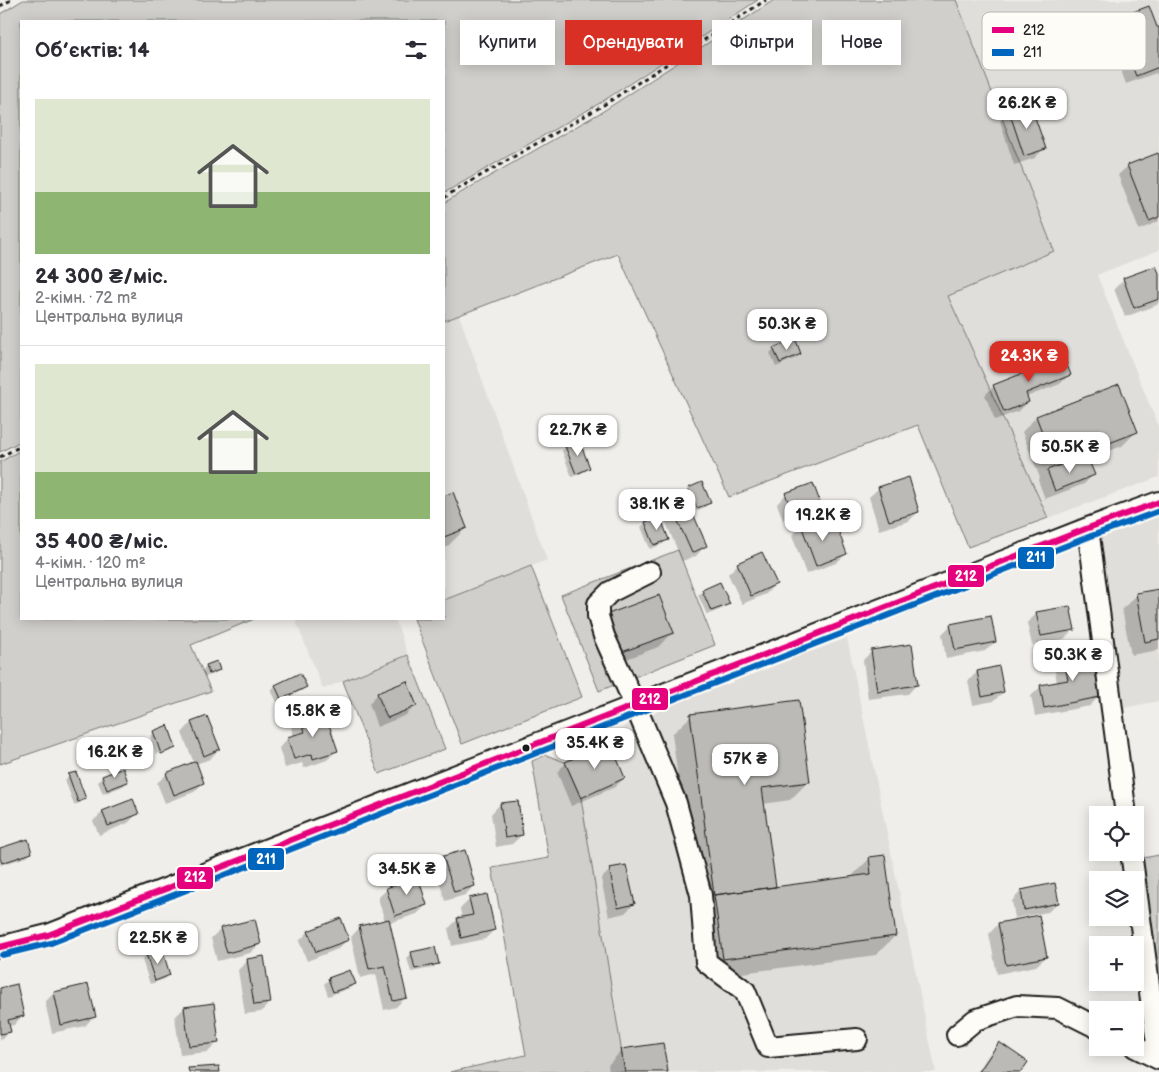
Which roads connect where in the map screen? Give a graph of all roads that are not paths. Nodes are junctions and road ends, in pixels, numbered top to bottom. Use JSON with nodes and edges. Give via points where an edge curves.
{"nodes":[{"id":1,"x":1159,"y":502,"type":"edge"},
{"id":2,"x":1088,"y":528,"type":"junction"},
{"id":3,"x":650,"y":572,"type":"dead end"},
{"id":4,"x":635,"y":705,"type":"junction"},
{"id":5,"x":1125,"y":806,"type":"edge"},
{"id":6,"x":1133,"y":861,"type":"edge"},
{"id":7,"x":0,"y":947,"type":"edge"},
{"id":8,"x":1089,"y":1024,"type":"edge"},
{"id":9,"x":957,"y":1035,"type":"dead end"},
{"id":10,"x":857,"y":1039,"type":"dead end"},
{"id":11,"x":1144,"y":1052,"type":"edge"},
{"id":12,"x":1159,"y":1059,"type":"edge"}],
"edges":[{"from":1,"to":2,"type":"street"},
{"from":2,"to":4,"type":"street"},
{"from":2,"to":5,"type":"street"},
{"from":3,"to":4,"type":"street","via":[[610,592],[598,604],[604,636]]},
{"from":4,"to":7,"type":"street","via":[[48,934]]},
{"from":4,"to":10,"type":"street","via":[[676,803],[701,895],[706,962],[745,991],[768,1047]]},
{"from":6,"to":12,"type":"street"},
{"from":8,"to":9,"type":"street","via":[[1058,1008],[1017,1006],[975,1020]]},
{"from":11,"to":12,"type":"street"}]}
